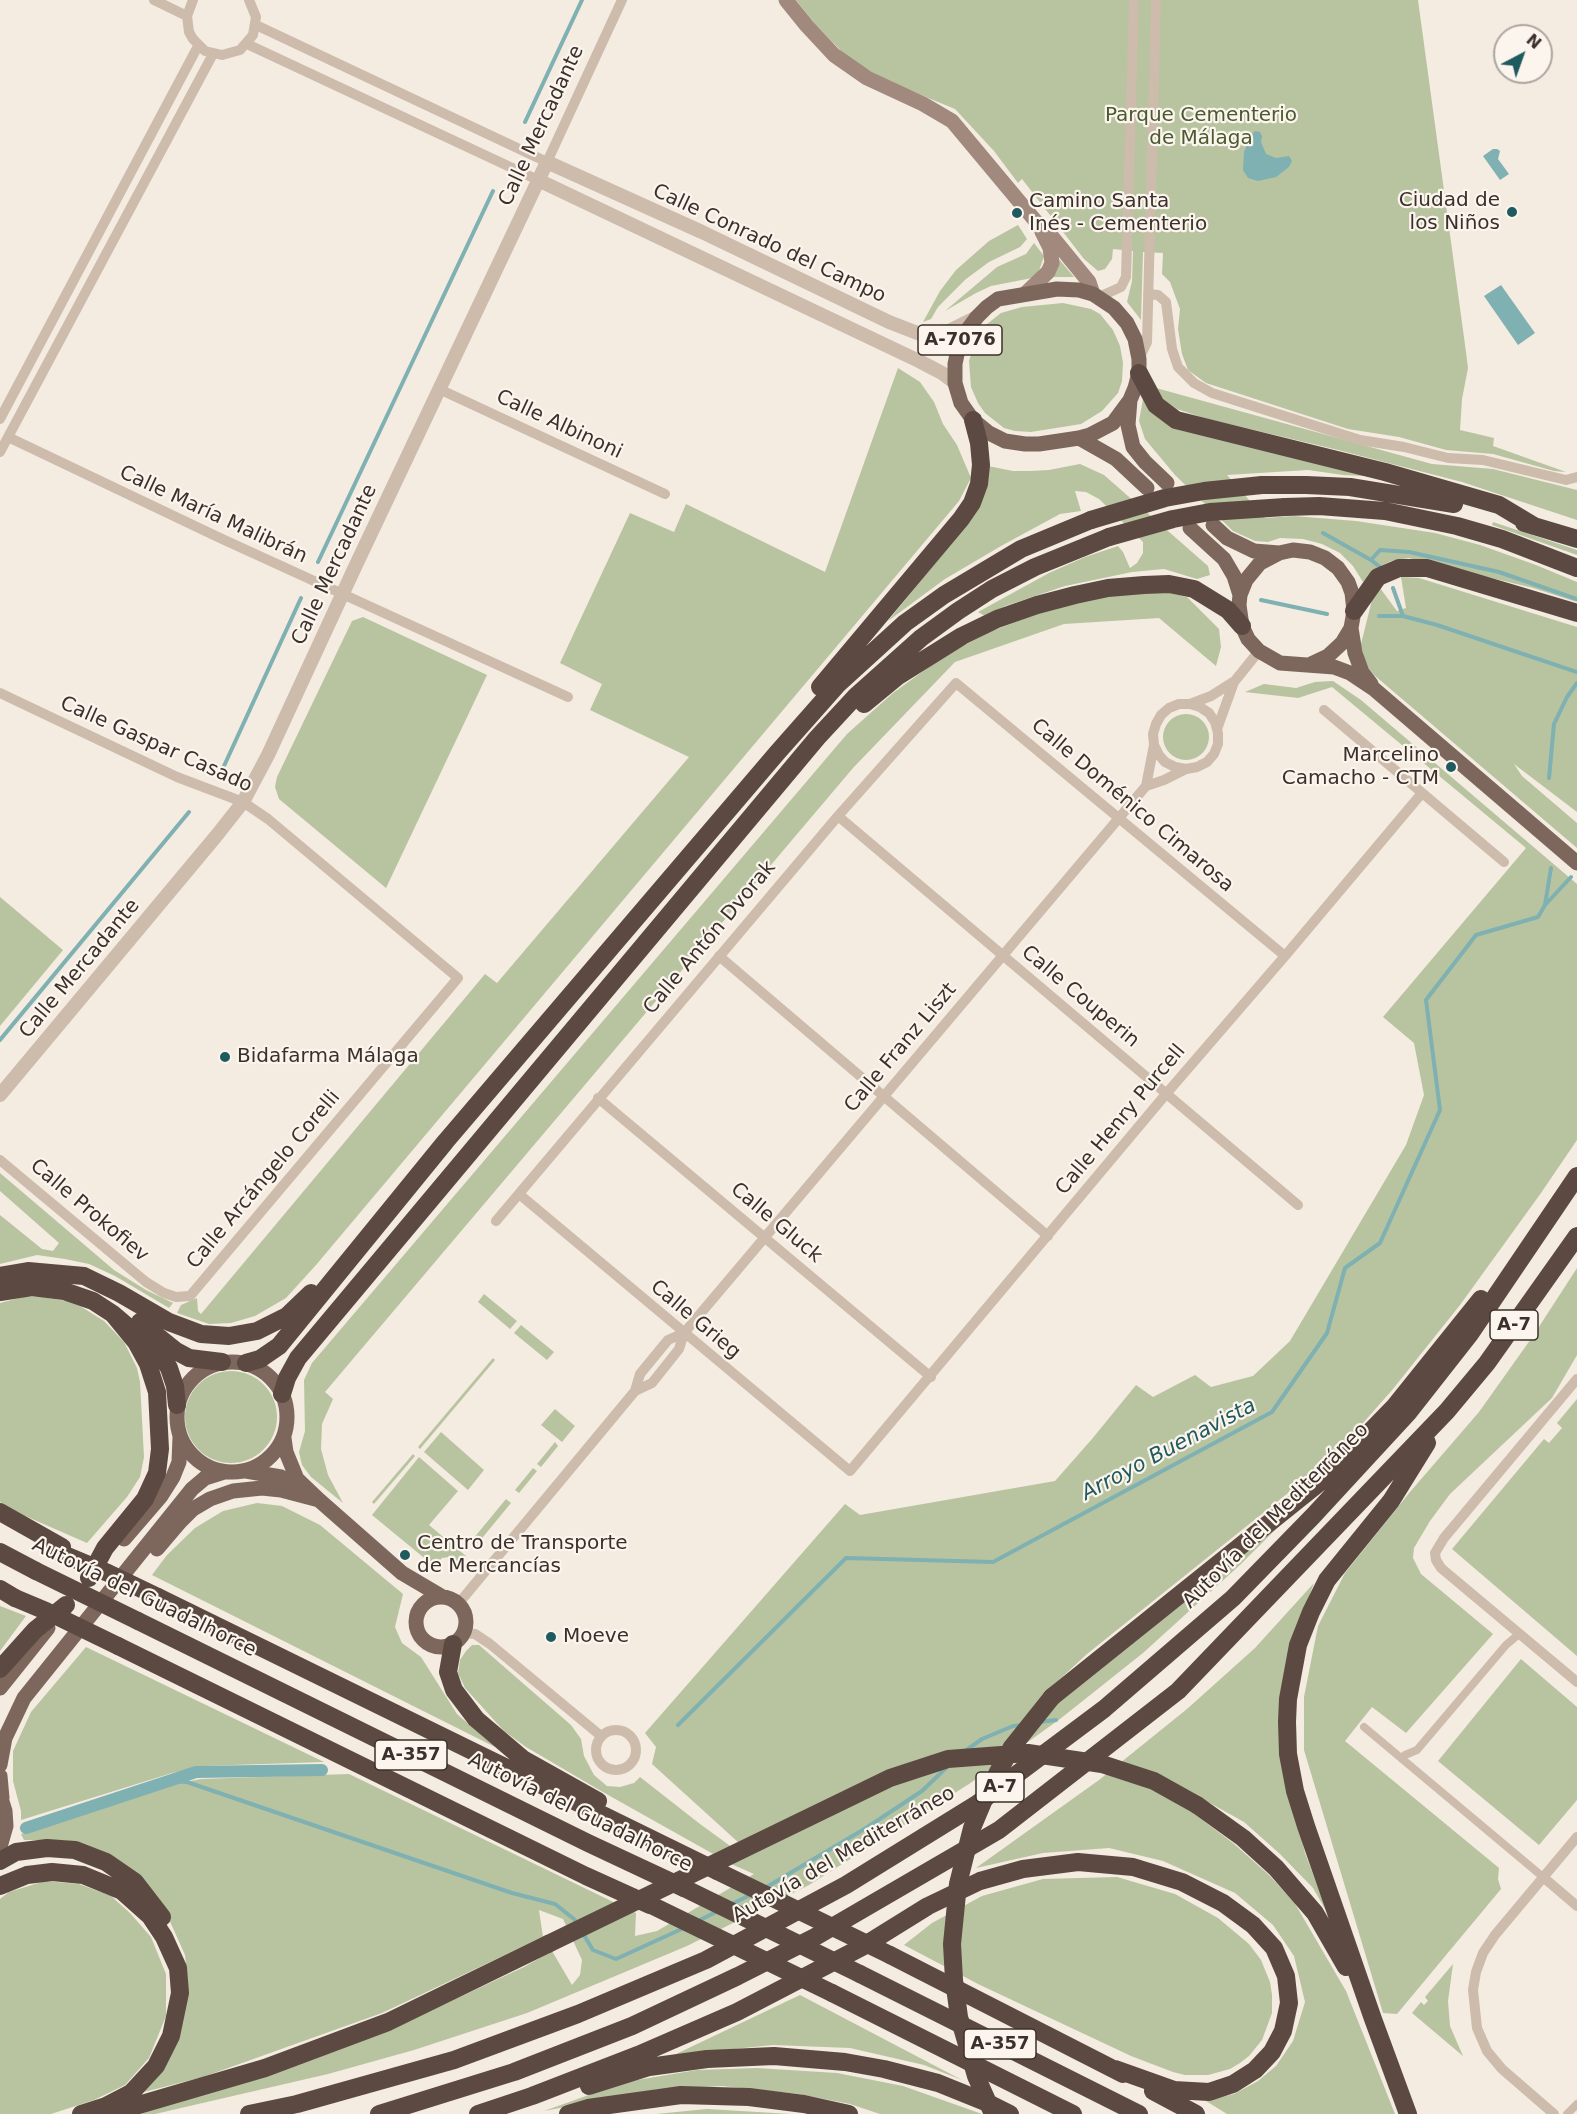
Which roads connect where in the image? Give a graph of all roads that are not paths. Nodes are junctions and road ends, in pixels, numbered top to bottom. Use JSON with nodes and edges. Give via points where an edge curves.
{"nodes":[{"id":1,"x":154,"y":0,"type":"edge"},
{"id":2,"x":193,"y":0,"type":"edge"},
{"id":3,"x":249,"y":0,"type":"edge"},
{"id":4,"x":622,"y":0,"type":"edge"},
{"id":5,"x":786,"y":0,"type":"edge"},
{"id":6,"x":1134,"y":0,"type":"edge"},
{"id":7,"x":1156,"y":0,"type":"edge"},
{"id":8,"x":187,"y":16,"type":"junction"},
{"id":9,"x":256,"y":26,"type":"junction"},
{"id":10,"x":247,"y":44,"type":"junction"},
{"id":11,"x":198,"y":46,"type":"junction"},
{"id":12,"x":213,"y":54,"type":"junction"},
{"id":13,"x":547,"y":162,"type":"junction"},
{"id":14,"x":538,"y":180,"type":"junction"},
{"id":15,"x":1038,"y":224,"type":"junction"},
{"id":16,"x":1026,"y":293,"type":"junction"},
{"id":17,"x":1148,"y":294,"type":"junction"},
{"id":18,"x":1096,"y":295,"type":"junction"},
{"id":19,"x":977,"y":317,"type":"junction"},
{"id":20,"x":1139,"y":366,"type":"junction"},
{"id":21,"x":955,"y":383,"type":"junction"},
{"id":22,"x":439,"y":389,"type":"junction"},
{"id":23,"x":1130,"y":400,"type":"junction"},
{"id":24,"x":0,"y":419,"type":"edge"},
{"id":25,"x":973,"y":420,"type":"junction"},
{"id":26,"x":8,"y":437,"type":"junction"},
{"id":27,"x":1079,"y":438,"type":"junction"},
{"id":28,"x":0,"y":452,"type":"edge"},
{"id":29,"x":1577,"y":477,"type":"edge"},
{"id":30,"x":1167,"y":483,"type":"dead end"},
{"id":31,"x":1147,"y":488,"type":"dead end"},
{"id":32,"x":665,"y":494,"type":"dead end"},
{"id":33,"x":1213,"y":525,"type":"dead end"},
{"id":34,"x":1534,"y":526,"type":"junction"},
{"id":35,"x":1190,"y":528,"type":"dead end"},
{"id":36,"x":1577,"y":539,"type":"edge"},
{"id":37,"x":1279,"y":553,"type":"junction"},
{"id":38,"x":1577,"y":568,"type":"edge"},
{"id":39,"x":342,"y":595,"type":"junction"},
{"id":40,"x":1240,"y":595,"type":"junction"},
{"id":41,"x":1577,"y":613,"type":"edge"},
{"id":42,"x":1352,"y":620,"type":"junction"},
{"id":43,"x":1242,"y":626,"type":"junction"},
{"id":44,"x":1259,"y":651,"type":"junction"},
{"id":45,"x":1310,"y":664,"type":"junction"},
{"id":46,"x":1234,"y":682,"type":"junction"},
{"id":47,"x":956,"y":683,"type":"joint"},
{"id":48,"x":1374,"y":689,"type":"junction"},
{"id":49,"x":0,"y":693,"type":"edge"},
{"id":50,"x":568,"y":697,"type":"dead end"},
{"id":51,"x":1190,"y":704,"type":"junction"},
{"id":52,"x":1323,"y":710,"type":"dead end"},
{"id":53,"x":1217,"y":729,"type":"junction"},
{"id":54,"x":817,"y":738,"type":"junction"},
{"id":55,"x":1154,"y":745,"type":"junction"},
{"id":56,"x":777,"y":753,"type":"junction"},
{"id":57,"x":1186,"y":769,"type":"junction"},
{"id":58,"x":1146,"y":786,"type":"junction"},
{"id":59,"x":1422,"y":793,"type":"junction"},
{"id":60,"x":243,"y":802,"type":"junction"},
{"id":61,"x":838,"y":816,"type":"junction"},
{"id":62,"x":1119,"y":816,"type":"junction"},
{"id":63,"x":1504,"y":862,"type":"dead end"},
{"id":64,"x":1577,"y":863,"type":"edge"},
{"id":65,"x":1003,"y":954,"type":"junction"},
{"id":66,"x":719,"y":956,"type":"junction"},
{"id":67,"x":1285,"y":956,"type":"junction"},
{"id":68,"x":458,"y":978,"type":"joint"},
{"id":69,"x":1166,"y":1094,"type":"junction"},
{"id":70,"x":0,"y":1095,"type":"edge"},
{"id":71,"x":883,"y":1096,"type":"junction"},
{"id":72,"x":598,"y":1098,"type":"junction"},
{"id":73,"x":0,"y":1160,"type":"edge"},
{"id":74,"x":1577,"y":1176,"type":"edge"},
{"id":75,"x":519,"y":1194,"type":"junction"},
{"id":76,"x":1565,"y":1195,"type":"junction"},
{"id":77,"x":1298,"y":1205,"type":"dead end"},
{"id":78,"x":496,"y":1221,"type":"dead end"},
{"id":79,"x":375,"y":1227,"type":"junction"},
{"id":80,"x":1048,"y":1236,"type":"junction"},
{"id":81,"x":1577,"y":1236,"type":"edge"},
{"id":82,"x":765,"y":1237,"type":"junction"},
{"id":83,"x":54,"y":1272,"type":"junction"},
{"id":84,"x":0,"y":1276,"type":"edge"},
{"id":85,"x":0,"y":1292,"type":"edge"},
{"id":86,"x":190,"y":1296,"type":"joint"},
{"id":87,"x":113,"y":1314,"type":"junction"},
{"id":88,"x":684,"y":1334,"type":"junction"},
{"id":89,"x":222,"y":1362,"type":"junction"},
{"id":90,"x":246,"y":1363,"type":"junction"},
{"id":91,"x":931,"y":1377,"type":"junction"},
{"id":92,"x":1577,"y":1380,"type":"edge"},
{"id":93,"x":282,"y":1394,"type":"junction"},
{"id":94,"x":177,"y":1405,"type":"junction"},
{"id":95,"x":1448,"y":1411,"type":"junction"},
{"id":96,"x":180,"y":1437,"type":"junction"},
{"id":97,"x":284,"y":1437,"type":"junction"},
{"id":98,"x":246,"y":1471,"type":"junction"},
{"id":99,"x":224,"y":1472,"type":"junction"},
{"id":100,"x":850,"y":1472,"type":"joint"},
{"id":101,"x":319,"y":1500,"type":"junction"},
{"id":102,"x":0,"y":1512,"type":"edge"},
{"id":103,"x":0,"y":1522,"type":"edge"},
{"id":104,"x":60,"y":1550,"type":"junction"},
{"id":105,"x":0,"y":1552,"type":"edge"},
{"id":106,"x":402,"y":1573,"type":"junction"},
{"id":107,"x":89,"y":1578,"type":"junction"},
{"id":108,"x":5,"y":1593,"type":"edge"},
{"id":109,"x":441,"y":1596,"type":"junction"},
{"id":110,"x":459,"y":1603,"type":"junction"},
{"id":111,"x":66,"y":1605,"type":"junction"},
{"id":112,"x":417,"y":1613,"type":"junction"},
{"id":113,"x":90,"y":1617,"type":"junction"},
{"id":114,"x":1519,"y":1634,"type":"junction"},
{"id":115,"x":458,"y":1638,"type":"junction"},
{"id":116,"x":0,"y":1669,"type":"edge"},
{"id":117,"x":1577,"y":1682,"type":"edge"},
{"id":118,"x":0,"y":1688,"type":"edge"},
{"id":119,"x":1364,"y":1727,"type":"dead end"},
{"id":120,"x":601,"y":1736,"type":"dead end"},
{"id":121,"x":1402,"y":1759,"type":"junction"},
{"id":122,"x":0,"y":1764,"type":"edge"},
{"id":123,"x":0,"y":1776,"type":"edge"},
{"id":124,"x":1,"y":1796,"type":"edge"},
{"id":125,"x":1577,"y":1837,"type":"edge"},
{"id":126,"x":650,"y":1839,"type":"junction"},
{"id":127,"x":0,"y":1847,"type":"edge"},
{"id":128,"x":0,"y":1861,"type":"edge"},
{"id":129,"x":1543,"y":1877,"type":"junction"},
{"id":130,"x":0,"y":1886,"type":"edge"},
{"id":131,"x":1577,"y":1906,"type":"edge"},
{"id":132,"x":178,"y":1968,"type":"junction"},
{"id":133,"x":1373,"y":2019,"type":"junction"},
{"id":134,"x":1115,"y":2069,"type":"junction"},
{"id":135,"x":1577,"y":2104,"type":"edge"},
{"id":136,"x":81,"y":2114,"type":"edge"},
{"id":137,"x":108,"y":2114,"type":"edge"},
{"id":138,"x":249,"y":2114,"type":"edge"},
{"id":139,"x":379,"y":2114,"type":"edge"},
{"id":140,"x":478,"y":2114,"type":"edge"},
{"id":141,"x":502,"y":2114,"type":"edge"},
{"id":142,"x":568,"y":2114,"type":"edge"},
{"id":143,"x":849,"y":2114,"type":"edge"},
{"id":144,"x":993,"y":2114,"type":"edge"},
{"id":145,"x":1010,"y":2114,"type":"edge"},
{"id":146,"x":1073,"y":2114,"type":"edge"},
{"id":147,"x":1139,"y":2114,"type":"edge"},
{"id":148,"x":1197,"y":2114,"type":"edge"},
{"id":149,"x":1408,"y":2114,"type":"edge"},
{"id":150,"x":1554,"y":2114,"type":"edge"},
{"id":151,"x":1567,"y":2114,"type":"edge"}],
"edges":[{"from":1,"to":8,"type":"street"},
{"from":2,"to":8,"type":"street"},
{"from":3,"to":9,"type":"street"},
{"from":4,"to":13,"type":"street","name":"Calle Mercadante"},
{"from":5,"to":15,"type":"main road","via":[[834,55],[867,78],[952,121]]},
{"from":6,"to":18,"type":"street","via":[[1126,277],[1121,287]]},
{"from":7,"to":17,"type":"street"},
{"from":8,"to":11,"type":"street","via":[[189,32]]},
{"from":9,"to":10,"type":"street"},
{"from":9,"to":13,"type":"street"},
{"from":10,"to":12,"type":"street","via":[[232,54]]},
{"from":10,"to":14,"type":"street"},
{"from":11,"to":12,"type":"street"},
{"from":11,"to":24,"type":"street"},
{"from":12,"to":26,"type":"street"},
{"from":13,"to":14,"type":"street","name":"Calle Mercadante"},
{"from":13,"to":19,"type":"street","name":"Calle Conrado del Campo","via":[[920,334],[949,331]]},
{"from":14,"to":21,"type":"street","name":"Calle Conrado del Campo","via":[[901,352]]},
{"from":14,"to":22,"type":"street","name":"Calle Mercadante"},
{"from":15,"to":16,"type":"main road","via":[[1052,262]]},
{"from":15,"to":18,"type":"main road"},
{"from":16,"to":18,"type":"main road","number":"A-7076","via":[[1057,289]]},
{"from":16,"to":19,"type":"main road","number":"A-7076","via":[[998,299]]},
{"from":17,"to":20,"type":"street","via":[[1147,342]]},
{"from":17,"to":29,"type":"street","via":[[1158,295],[1166,302],[1178,367],[1212,393],[1360,440],[1448,458],[1483,460],[1566,480]]},
{"from":18,"to":20,"type":"main road","via":[[1127,323],[1135,339]]},
{"from":19,"to":21,"type":"main road","number":"A-7076","via":[[960,340]]},
{"from":20,"to":23,"type":"main road","number":"A-7076"},
{"from":20,"to":34,"type":"highway","via":[[1156,405],[1176,420],[1499,505]]},
{"from":21,"to":25,"type":"main road","number":"A-7076","via":[[961,403]]},
{"from":22,"to":32,"type":"street","name":"Calle Albinoni"},
{"from":22,"to":39,"type":"street","name":"Calle Mercadante"},
{"from":23,"to":27,"type":"main road","number":"A-7076","via":[[1113,423]]},
{"from":23,"to":30,"type":"main road","number":"A-7076","via":[[1128,425],[1133,447]]},
{"from":25,"to":27,"type":"main road","number":"A-7076","via":[[1005,441],[1032,444]]},
{"from":25,"to":56,"type":"highway","via":[[981,465],[972,502],[788,725]]},
{"from":26,"to":28,"type":"street"},
{"from":26,"to":39,"type":"street","name":"Calle María Malibrán"},
{"from":27,"to":31,"type":"main road","via":[[1116,459]]},
{"from":33,"to":37,"type":"main road","via":[[1241,546]]},
{"from":34,"to":36,"type":"highway"},
{"from":34,"to":56,"type":"highway","bridge":true,"via":[[1440,500],[1395,493],[1350,487],[1262,485],[1166,498],[1090,520],[1021,549],[905,623],[838,684]]},
{"from":35,"to":40,"type":"main road","via":[[1224,559]]},
{"from":37,"to":40,"type":"main road","via":[[1260,563]]},
{"from":37,"to":42,"type":"main road","via":[[1310,552],[1338,568],[1352,593]]},
{"from":38,"to":54,"type":"highway","bridge":true,"via":[[1502,539],[1384,511],[1285,507],[1210,512],[1173,519],[1109,537],[1035,567],[992,590],[921,638]]},
{"from":39,"to":50,"type":"street","name":"Calle María Malibrán"},
{"from":39,"to":60,"type":"street","name":"Calle Mercadante"},
{"from":40,"to":43,"type":"main road"},
{"from":41,"to":42,"type":"highway","via":[[1426,567],[1399,568],[1378,577]]},
{"from":42,"to":45,"type":"main road","via":[[1342,643],[1328,656]]},
{"from":42,"to":48,"type":"main road","via":[[1355,653]]},
{"from":43,"to":44,"type":"main road"},
{"from":43,"to":54,"type":"highway","via":[[1212,598],[1169,584],[1108,588],[1037,604],[997,619],[929,655],[877,693],[843,725]]},
{"from":44,"to":45,"type":"main road","via":[[1280,663]]},
{"from":44,"to":46,"type":"street","name":"Calle Franz Liszt"},
{"from":45,"to":48,"type":"main road","via":[[1350,673]]},
{"from":46,"to":51,"type":"street","name":"Calle Franz Liszt"},
{"from":46,"to":53,"type":"street","name":"Calle Franz Liszt"},
{"from":47,"to":61,"type":"street","name":"Calle Antón Dvorak"},
{"from":47,"to":62,"type":"street","name":"Calle Doménico Cimarosa"},
{"from":48,"to":64,"type":"main road"},
{"from":49,"to":60,"type":"street","name":"Calle Gaspar Casado","via":[[177,777]]},
{"from":51,"to":53,"type":"street","via":[[1209,713]]},
{"from":51,"to":55,"type":"street","name":"Calle Franz Liszt","via":[[1179,704],[1161,715],[1153,734]]},
{"from":52,"to":59,"type":"street"},
{"from":53,"to":57,"type":"street","name":"Calle Franz Liszt","via":[[1214,754],[1197,767]]},
{"from":54,"to":93,"type":"highway","via":[[298,1358]]},
{"from":55,"to":57,"type":"street","via":[[1165,762]]},
{"from":55,"to":58,"type":"street","name":"Calle Franz Liszt"},
{"from":56,"to":79,"type":"highway"},
{"from":57,"to":58,"type":"street","name":"Calle Franz Liszt"},
{"from":58,"to":62,"type":"street","name":"Calle Franz Liszt"},
{"from":59,"to":63,"type":"street"},
{"from":59,"to":67,"type":"street","name":"Calle Henry Purcell"},
{"from":60,"to":68,"type":"street","name":"Calle Gaspar Casado"},
{"from":60,"to":70,"type":"street","name":"Calle Mercadante"},
{"from":61,"to":65,"type":"street","name":"Calle Couperin"},
{"from":61,"to":66,"type":"street","name":"Calle Antón Dvorak"},
{"from":62,"to":65,"type":"street","name":"Calle Franz Liszt"},
{"from":62,"to":67,"type":"street","name":"Calle Doménico Cimarosa"},
{"from":65,"to":69,"type":"street","name":"Calle Couperin"},
{"from":65,"to":71,"type":"street","name":"Calle Franz Liszt"},
{"from":66,"to":71,"type":"street"},
{"from":66,"to":72,"type":"street","name":"Calle Antón Dvorak"},
{"from":67,"to":69,"type":"street","name":"Calle Henry Purcell"},
{"from":68,"to":86,"type":"street","name":"Calle Arcángelo Corelli"},
{"from":69,"to":77,"type":"street","name":"Calle Couperin"},
{"from":69,"to":80,"type":"street","name":"Calle Henry Purcell"},
{"from":71,"to":80,"type":"street"},
{"from":71,"to":82,"type":"street","name":"Calle Franz Liszt"},
{"from":72,"to":75,"type":"street","name":"Calle Antón Dvorak"},
{"from":72,"to":82,"type":"street","name":"Calle Gluck"},
{"from":73,"to":86,"type":"street","name":"Calle Prokofiev","via":[[146,1282],[176,1297]]},
{"from":74,"to":76,"type":"highway","name":"Autovía del Mediterráneo","number":"A-7"},
{"from":75,"to":78,"type":"street","name":"Calle Antón Dvorak"},
{"from":75,"to":88,"type":"street","name":"Calle Grieg"},
{"from":76,"to":138,"type":"highway","name":"Autovía del Mediterráneo","number":"A-7","via":[[1470,1334],[1408,1413],[1313,1516],[1233,1598],[1104,1709],[977,1804],[846,1885],[706,1960],[454,2060]]},
{"from":76,"to":144,"type":"highway","bridge":true,"via":[[1395,1406],[1324,1479],[1052,1697],[1012,1747],[972,1828],[958,1884],[952,1944],[959,2017],[976,2076]]},
{"from":79,"to":83,"type":"highway","via":[[287,1316],[258,1331],[229,1336],[201,1334],[169,1322],[84,1276]]},
{"from":79,"to":90,"type":"highway","via":[[279,1346]]},
{"from":80,"to":91,"type":"street","name":"Calle Henry Purcell"},
{"from":81,"to":95,"type":"highway","number":"A-7"},
{"from":82,"to":88,"type":"street","name":"Calle Franz Liszt"},
{"from":82,"to":91,"type":"street","name":"Calle Gluck"},
{"from":83,"to":84,"type":"highway"},
{"from":83,"to":89,"type":"highway","via":[[95,1289],[189,1358]]},
{"from":85,"to":87,"type":"highway","via":[[32,1287],[64,1291],[93,1301]]},
{"from":87,"to":94,"type":"highway","via":[[161,1355],[169,1368]]},
{"from":87,"to":107,"type":"highway","via":[[148,1364],[157,1392],[160,1449],[157,1473],[145,1498],[105,1548]]},
{"from":88,"to":100,"type":"street","name":"Calle Grieg"},
{"from":88,"to":110,"type":"street","name":"Calle Franz Liszt","via":[[680,1349],[652,1383],[635,1391]]},
{"from":89,"to":90,"type":"main road"},
{"from":89,"to":94,"type":"main road","via":[[193,1377]]},
{"from":90,"to":93,"type":"main road","via":[[268,1374]]},
{"from":91,"to":100,"type":"street","name":"Calle Henry Purcell"},
{"from":92,"to":114,"type":"street","via":[[1444,1538],[1436,1553],[1441,1568]]},
{"from":93,"to":97,"type":"main road","via":[[288,1415]]},
{"from":94,"to":96,"type":"main road"},
{"from":95,"to":133,"type":"highway","via":[[1391,1501],[1327,1580],[1298,1645],[1288,1699],[1288,1754],[1296,1791]]},
{"from":95,"to":139,"type":"highway","number":"A-7","via":[[1178,1691],[999,1830],[815,1937],[632,2026],[514,2072]]},
{"from":96,"to":99,"type":"main road","via":[[198,1461]]},
{"from":96,"to":107,"type":"main road","via":[[174,1477]]},
{"from":97,"to":98,"type":"main road","via":[[269,1459]]},
{"from":97,"to":101,"type":"main road","via":[[297,1479]]},
{"from":98,"to":99,"type":"main road"},
{"from":98,"to":101,"type":"main road","via":[[281,1477]]},
{"from":99,"to":113,"type":"main road","via":[[205,1478],[192,1489]]},
{"from":101,"to":106,"type":"main road"},
{"from":101,"to":113,"type":"main road","via":[[262,1488],[210,1498],[180,1522]]},
{"from":102,"to":104,"type":"highway"},
{"from":103,"to":104,"type":"highway"},
{"from":104,"to":126,"type":"highway","bridge":true},
{"from":105,"to":147,"type":"highway","name":"Autovía del Guadalhorce","number":"A-357","bridge":true},
{"from":106,"to":109,"type":"main road"},
{"from":106,"to":112,"type":"main road","via":[[414,1591]]},
{"from":107,"to":111,"type":"main road"},
{"from":108,"to":146,"type":"highway","number":"A-357","bridge":true,"via":[[832,1993]]},
{"from":109,"to":110,"type":"main road"},
{"from":109,"to":112,"type":"main road","via":[[426,1601]]},
{"from":110,"to":115,"type":"main road","via":[[466,1626]]},
{"from":111,"to":116,"type":"highway","via":[[35,1630]]},
{"from":111,"to":118,"type":"main road"},
{"from":112,"to":115,"type":"main road","via":[[417,1630],[428,1643],[444,1647]]},
{"from":113,"to":122,"type":"main road","via":[[24,1698],[5,1738]]},
{"from":114,"to":117,"type":"street"},
{"from":114,"to":121,"type":"street","via":[[1417,1750]]},
{"from":115,"to":120,"type":"street","via":[[475,1634],[490,1644]]},
{"from":115,"to":126,"type":"highway","via":[[447,1672],[454,1690],[476,1719],[523,1759],[605,1804]]},
{"from":119,"to":121,"type":"street"},
{"from":121,"to":129,"type":"street"},
{"from":123,"to":124,"type":"main road"},
{"from":124,"to":127,"type":"main road","via":[[6,1826]]},
{"from":125,"to":129,"type":"street"},
{"from":126,"to":134,"type":"highway","bridge":true},
{"from":128,"to":132,"type":"highway","via":[[16,1852],[47,1848],[75,1850],[106,1862],[135,1882],[159,1910],[174,1941]]},
{"from":129,"to":131,"type":"street"},
{"from":129,"to":150,"type":"street","via":[[1482,1953],[1473,1990],[1477,2028],[1487,2051]]},
{"from":130,"to":132,"type":"highway","via":[[27,1875],[52,1872],[83,1875],[122,1891],[150,1916]]},
{"from":132,"to":136,"type":"highway","via":[[180,1993],[171,2036],[156,2066],[130,2093]]},
{"from":133,"to":137,"type":"highway","bridge":true,"via":[[1315,1913],[1276,1868],[1197,1805],[1154,1781],[1102,1764],[1028,1753],[948,1759],[890,1778],[388,2022],[265,2068]]},
{"from":133,"to":149,"type":"highway"},
{"from":134,"to":140,"type":"highway","via":[[1174,2090],[1209,2092],[1233,2084],[1255,2070],[1272,2052],[1283,2031],[1289,2003],[1286,1976],[1274,1948],[1253,1924],[1222,1903],[1182,1882],[1133,1867],[1078,1862],[1023,1869],[980,1881],[737,2012],[638,2055]]},
{"from":134,"to":148,"type":"highway"},
{"from":135,"to":151,"type":"street"},
{"from":141,"to":145,"type":"highway","via":[[649,2067],[774,2056],[884,2069],[938,2083]]},
{"from":142,"to":143,"type":"highway","via":[[681,2095],[749,2097]]}]}
